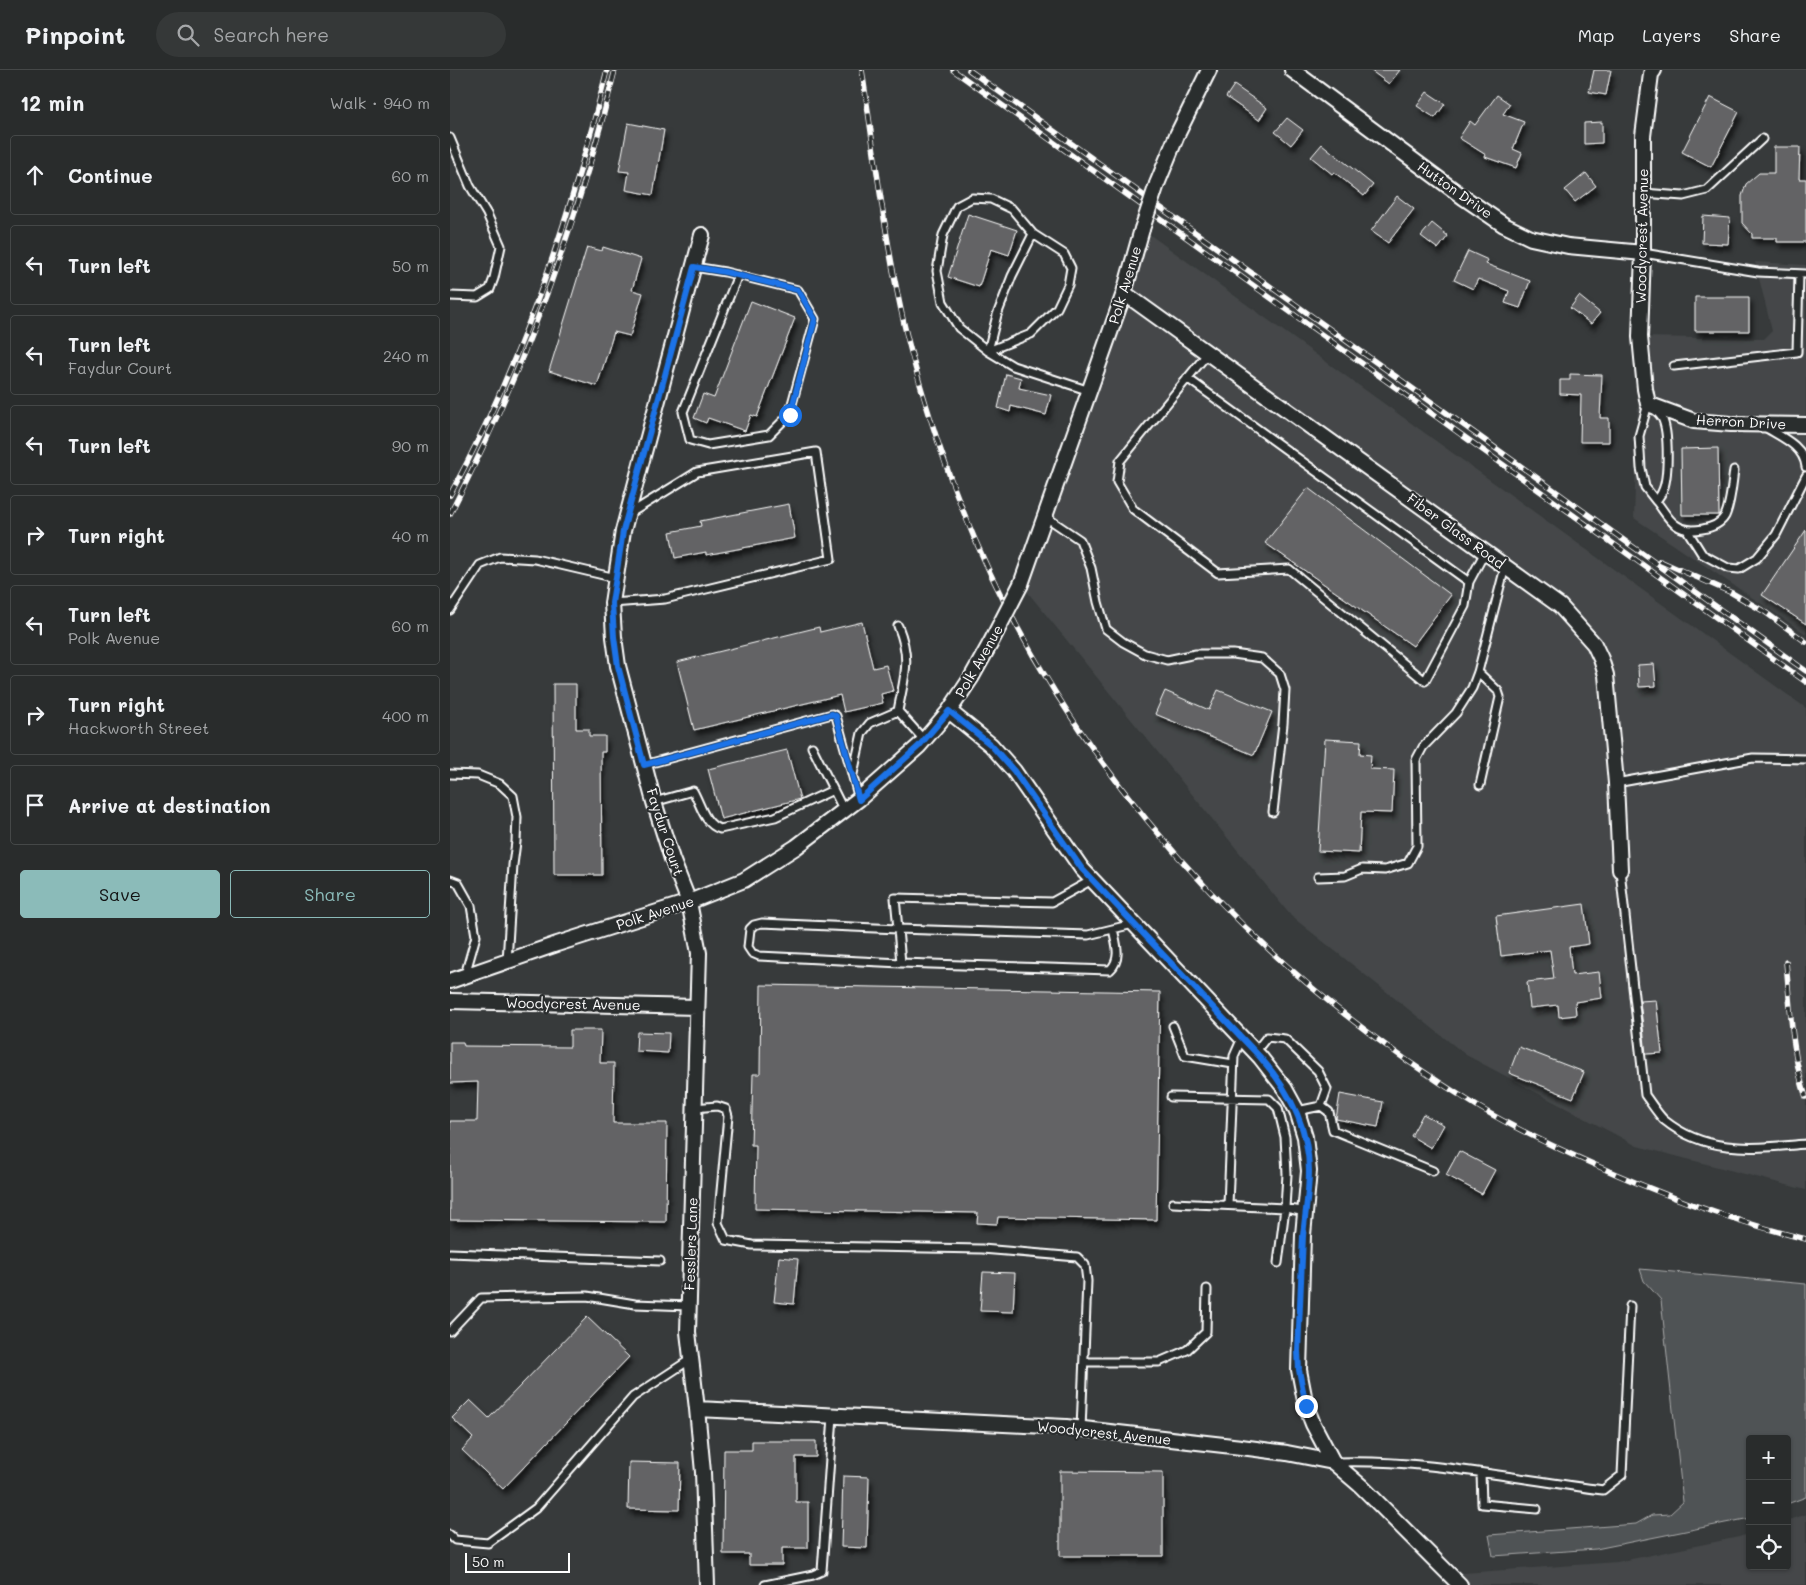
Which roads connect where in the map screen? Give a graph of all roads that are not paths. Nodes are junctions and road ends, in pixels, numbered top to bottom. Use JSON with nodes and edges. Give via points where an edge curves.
{"nodes":[{"id":1,"x":1209,"y":70,"type":"edge"},
{"id":2,"x":1292,"y":70,"type":"edge"},
{"id":3,"x":1654,"y":70,"type":"edge"},
{"id":4,"x":450,"y":138,"type":"edge"},
{"id":5,"x":1762,"y":139,"type":"dead end"},
{"id":6,"x":1643,"y":193,"type":"junction"},
{"id":7,"x":1033,"y":234,"type":"junction"},
{"id":8,"x":702,"y":235,"type":"dead end"},
{"id":9,"x":1643,"y":253,"type":"junction"},
{"id":10,"x":694,"y":267,"type":"junction"},
{"id":11,"x":1803,"y":274,"type":"edge"},
{"id":12,"x":738,"y":275,"type":"junction"},
{"id":13,"x":1124,"y":293,"type":"junction"},
{"id":14,"x":450,"y":296,"type":"edge"},
{"id":15,"x":988,"y":351,"type":"junction"},
{"id":16,"x":1208,"y":353,"type":"junction"},
{"id":17,"x":1674,"y":366,"type":"dead end"},
{"id":18,"x":1187,"y":378,"type":"junction"},
{"id":19,"x":1090,"y":392,"type":"junction"},
{"id":20,"x":1648,"y":404,"type":"junction"},
{"id":21,"x":1760,"y":424,"type":"junction"},
{"id":22,"x":1806,"y":425,"type":"edge"},
{"id":23,"x":1804,"y":453,"type":"edge"},
{"id":24,"x":1806,"y":467,"type":"edge"},
{"id":25,"x":1734,"y":470,"type":"dead end"},
{"id":26,"x":1806,"y":476,"type":"edge"},
{"id":27,"x":1656,"y":501,"type":"junction"},
{"id":28,"x":627,"y":516,"type":"junction"},
{"id":29,"x":1046,"y":517,"type":"junction"},
{"id":30,"x":1687,"y":530,"type":"junction"},
{"id":31,"x":1485,"y":552,"type":"junction"},
{"id":32,"x":1505,"y":567,"type":"junction"},
{"id":33,"x":616,"y":578,"type":"junction"},
{"id":34,"x":1469,"y":582,"type":"junction"},
{"id":35,"x":612,"y":603,"type":"junction"},
{"id":36,"x":450,"y":610,"type":"edge"},
{"id":37,"x":898,"y":626,"type":"dead end"},
{"id":38,"x":1478,"y":672,"type":"junction"},
{"id":39,"x":898,"y":710,"type":"junction"},
{"id":40,"x":949,"y":711,"type":"junction"},
{"id":41,"x":924,"y":740,"type":"junction"},
{"id":42,"x":812,"y":747,"type":"dead end"},
{"id":43,"x":1806,"y":759,"type":"edge"},
{"id":44,"x":644,"y":765,"type":"junction"},
{"id":45,"x":450,"y":774,"type":"edge"},
{"id":46,"x":853,"y":777,"type":"junction"},
{"id":47,"x":1616,"y":783,"type":"junction"},
{"id":48,"x":1480,"y":785,"type":"dead end"},
{"id":49,"x":833,"y":790,"type":"junction"},
{"id":50,"x":859,"y":800,"type":"junction"},
{"id":51,"x":654,"y":802,"type":"junction"},
{"id":52,"x":844,"y":811,"type":"junction"},
{"id":53,"x":1273,"y":812,"type":"dead end"},
{"id":54,"x":1620,"y":870,"type":"joint"},
{"id":55,"x":1318,"y":877,"type":"dead end"},
{"id":56,"x":450,"y":880,"type":"edge"},
{"id":57,"x":1092,"y":880,"type":"junction"},
{"id":58,"x":689,"y":902,"type":"junction"},
{"id":59,"x":1134,"y":924,"type":"junction"},
{"id":60,"x":898,"y":929,"type":"junction"},
{"id":61,"x":1113,"y":929,"type":"junction"},
{"id":62,"x":507,"y":960,"type":"junction"},
{"id":63,"x":901,"y":963,"type":"junction"},
{"id":64,"x":465,"y":975,"type":"junction"},
{"id":65,"x":450,"y":981,"type":"edge"},
{"id":66,"x":450,"y":1001,"type":"edge"},
{"id":67,"x":697,"y":1007,"type":"junction"},
{"id":68,"x":1173,"y":1026,"type":"dead end"},
{"id":69,"x":1242,"y":1038,"type":"junction"},
{"id":70,"x":1255,"y":1052,"type":"junction"},
{"id":71,"x":1233,"y":1064,"type":"junction"},
{"id":72,"x":1171,"y":1097,"type":"dead end"},
{"id":73,"x":1232,"y":1098,"type":"junction"},
{"id":74,"x":1321,"y":1106,"type":"junction"},
{"id":75,"x":694,"y":1108,"type":"junction"},
{"id":76,"x":1297,"y":1111,"type":"junction"},
{"id":77,"x":1806,"y":1144,"type":"edge"},
{"id":78,"x":1433,"y":1171,"type":"dead end"},
{"id":79,"x":1173,"y":1203,"type":"dead end"},
{"id":80,"x":1228,"y":1205,"type":"junction"},
{"id":81,"x":1285,"y":1208,"type":"junction"},
{"id":82,"x":1306,"y":1212,"type":"junction"},
{"id":83,"x":450,"y":1253,"type":"edge"},
{"id":84,"x":660,"y":1261,"type":"dead end"},
{"id":85,"x":1278,"y":1263,"type":"dead end"},
{"id":86,"x":1207,"y":1290,"type":"dead end"},
{"id":87,"x":689,"y":1306,"type":"junction"},
{"id":88,"x":1630,"y":1306,"type":"dead end"},
{"id":89,"x":450,"y":1331,"type":"edge"},
{"id":90,"x":691,"y":1359,"type":"junction"},
{"id":91,"x":1084,"y":1362,"type":"junction"},
{"id":92,"x":697,"y":1408,"type":"junction"},
{"id":93,"x":833,"y":1416,"type":"junction"},
{"id":94,"x":1081,"y":1429,"type":"junction"},
{"id":95,"x":1333,"y":1462,"type":"junction"},
{"id":96,"x":1481,"y":1473,"type":"junction"},
{"id":97,"x":1537,"y":1509,"type":"dead end"},
{"id":98,"x":450,"y":1535,"type":"edge"},
{"id":99,"x":707,"y":1585,"type":"edge"},
{"id":100,"x":765,"y":1585,"type":"edge"},
{"id":101,"x":1460,"y":1585,"type":"edge"}],
"edges":[{"from":1,"to":13,"type":"street","name":"Polk Avenue","bridge":true,"via":[[1157,184]]},
{"from":2,"to":9,"type":"street","name":"Hutton Drive","via":[[1504,225],[1531,238],[1568,246]]},
{"from":3,"to":6,"type":"street","name":"Woodycrest Avenue","via":[[1643,136]]},
{"from":4,"to":14,"type":"lane","via":[[501,246],[490,289],[477,297]]},
{"from":5,"to":6,"type":"lane","via":[[1707,190],[1683,196]]},
{"from":6,"to":9,"type":"street","name":"Woodycrest Avenue"},
{"from":7,"to":15,"type":"lane","via":[[997,315]]},
{"from":7,"to":15,"type":"lane","via":[[1064,254],[1071,268],[1068,284],[1056,308],[1031,334]]},
{"from":7,"to":15,"type":"lane","via":[[1012,209],[991,199],[972,198],[957,206],[943,235],[937,270],[943,302],[960,328]]},
{"from":8,"to":10,"type":"street","name":"Faydur Court"},
{"from":9,"to":11,"type":"lane","via":[[1758,272]]},
{"from":9,"to":20,"type":"street","name":"Woodycrest Avenue","via":[[1640,337]]},
{"from":10,"to":12,"type":"lane"},
{"from":10,"to":28,"type":"street","name":"Faydur Court"},
{"from":11,"to":17,"type":"lane","via":[[1797,352]]},
{"from":12,"to":12,"type":"lane","via":[[798,290],[815,319],[790,415],[769,435],[708,445],[690,440],[684,412]]},
{"from":13,"to":16,"type":"street","name":"Fiber Glass Road"},
{"from":13,"to":19,"type":"street","name":"Polk Avenue"},
{"from":15,"to":19,"type":"lane","via":[[1013,366]]},
{"from":16,"to":18,"type":"lane"},
{"from":16,"to":31,"type":"street","name":"Fiber Glass Road"},
{"from":18,"to":34,"type":"lane"},
{"from":18,"to":34,"type":"lane","via":[[1120,461],[1117,482],[1133,510],[1218,573],[1289,569],[1424,681],[1465,606]]},
{"from":19,"to":29,"type":"street","name":"Polk Avenue"},
{"from":20,"to":21,"type":"street","name":"Herron Drive","via":[[1694,421]]},
{"from":20,"to":27,"type":"lane","via":[[1639,436],[1641,468],[1646,487]]},
{"from":20,"to":27,"type":"lane","via":[[1662,419],[1666,436],[1666,481]]},
{"from":21,"to":22,"type":"street","name":"Herron Drive"},
{"from":21,"to":23,"type":"lane"},
{"from":23,"to":24,"type":"lane"},
{"from":25,"to":30,"type":"lane","via":[[1726,514],[1721,521],[1708,528]]},
{"from":26,"to":30,"type":"lane","via":[[1776,535],[1757,558],[1739,569],[1728,568],[1702,554]]},
{"from":27,"to":30,"type":"lane","via":[[1675,525]]},
{"from":28,"to":33,"type":"street","name":"Faydur Court"},
{"from":28,"to":35,"type":"lane","via":[[697,472],[816,452],[831,559],[664,598]]},
{"from":29,"to":40,"type":"street","name":"Polk Avenue","bridge":true,"via":[[1021,584],[990,644]]},
{"from":29,"to":53,"type":"lane","via":[[1080,540],[1091,568],[1106,629],[1123,642],[1145,654],[1167,660],[1196,654],[1262,658],[1280,674],[1285,690]]},
{"from":31,"to":32,"type":"street","name":"Fiber Glass Road"},
{"from":31,"to":34,"type":"lane"},
{"from":32,"to":38,"type":"lane"},
{"from":32,"to":47,"type":"street","name":"Fiber Glass Road","via":[[1560,606],[1594,644],[1606,675]]},
{"from":33,"to":35,"type":"street","name":"Faydur Court"},
{"from":33,"to":36,"type":"lane","via":[[535,559],[500,557],[480,565]]},
{"from":35,"to":44,"type":"street","name":"Faydur Court","via":[[618,666]]},
{"from":37,"to":39,"type":"lane","via":[[906,650],[906,666]]},
{"from":38,"to":48,"type":"lane","via":[[1500,697]]},
{"from":38,"to":55,"type":"lane","via":[[1456,713],[1423,747],[1416,760],[1417,846],[1408,863],[1385,870],[1362,869],[1345,876]]},
{"from":39,"to":41,"type":"lane"},
{"from":39,"to":46,"type":"lane","via":[[870,723],[862,733]]},
{"from":40,"to":41,"type":"street","name":"Polk Avenue"},
{"from":40,"to":57,"type":"street","via":[[991,745],[1014,771]]},
{"from":41,"to":50,"type":"street","name":"Polk Avenue"},
{"from":42,"to":49,"type":"lane"},
{"from":43,"to":47,"type":"lane","via":[[1752,758]]},
{"from":44,"to":46,"type":"lane","via":[[832,714],[836,716]]},
{"from":44,"to":51,"type":"street","name":"Faydur Court"},
{"from":45,"to":62,"type":"lane","via":[[478,775],[500,784],[513,796],[517,817]]},
{"from":46,"to":50,"type":"lane"},
{"from":47,"to":54,"type":"street","name":"Fiber Glass Road"},
{"from":49,"to":51,"type":"lane","via":[[775,818],[720,830],[708,822],[693,791]]},
{"from":49,"to":52,"type":"lane"},
{"from":50,"to":52,"type":"street","name":"Polk Avenue"},
{"from":51,"to":58,"type":"street","name":"Faydur Court"},
{"from":52,"to":58,"type":"street","name":"Polk Avenue","via":[[744,880]]},
{"from":54,"to":77,"type":"lane","via":[[1645,1095],[1663,1119],[1685,1134],[1714,1145],[1750,1148]]},
{"from":56,"to":64,"type":"lane","via":[[458,883],[471,906],[476,936]]},
{"from":57,"to":59,"type":"street"},
{"from":57,"to":60,"type":"lane","via":[[1052,902],[895,898]]},
{"from":58,"to":62,"type":"street","name":"Polk Avenue"},
{"from":58,"to":67,"type":"street","name":"Fesslers Lane","via":[[699,953]]},
{"from":59,"to":61,"type":"lane"},
{"from":59,"to":69,"type":"street"},
{"from":60,"to":61,"type":"lane","via":[[1088,935]]},
{"from":60,"to":63,"type":"lane"},
{"from":60,"to":63,"type":"lane","via":[[762,923],[750,929],[748,947],[759,956]]},
{"from":61,"to":63,"type":"lane","via":[[1118,951],[1115,966],[1110,970]]},
{"from":62,"to":64,"type":"street","name":"Polk Avenue"},
{"from":64,"to":65,"type":"street","name":"Polk Avenue"},
{"from":66,"to":67,"type":"street","name":"Woodycrest Avenue"},
{"from":67,"to":75,"type":"street","name":"Fesslers Lane"},
{"from":68,"to":71,"type":"lane","via":[[1185,1056]]},
{"from":69,"to":70,"type":"street"},
{"from":69,"to":71,"type":"lane"},
{"from":70,"to":74,"type":"lane","via":[[1267,1037],[1285,1039],[1318,1071],[1327,1090]]},
{"from":70,"to":76,"type":"street","via":[[1285,1089]]},
{"from":71,"to":73,"type":"lane"},
{"from":72,"to":73,"type":"lane"},
{"from":73,"to":80,"type":"lane"},
{"from":73,"to":81,"type":"lane","via":[[1269,1099],[1278,1108],[1285,1136]]},
{"from":74,"to":76,"type":"lane"},
{"from":74,"to":78,"type":"lane","via":[[1329,1112],[1333,1130]]},
{"from":75,"to":87,"type":"street","name":"Fesslers Lane"},
{"from":75,"to":91,"type":"lane","via":[[717,1106],[726,1109],[728,1116],[718,1223],[726,1240],[752,1245],[982,1249],[1077,1257],[1085,1264],[1087,1280]]},
{"from":76,"to":82,"type":"street","via":[[1308,1154]]},
{"from":79,"to":80,"type":"lane"},
{"from":80,"to":81,"type":"lane"},
{"from":81,"to":82,"type":"lane"},
{"from":81,"to":85,"type":"lane"},
{"from":82,"to":95,"type":"street","via":[[1299,1370],[1306,1406]]},
{"from":83,"to":84,"type":"lane"},
{"from":86,"to":91,"type":"lane","via":[[1206,1332],[1187,1350],[1159,1362]]},
{"from":87,"to":89,"type":"lane","via":[[635,1304],[587,1296],[481,1298]]},
{"from":87,"to":90,"type":"street","name":"Fesslers Lane"},
{"from":88,"to":96,"type":"lane","via":[[1622,1475],[1603,1490]]},
{"from":90,"to":92,"type":"street","name":"Fesslers Lane"},
{"from":90,"to":98,"type":"lane","via":[[633,1397],[536,1508],[488,1543],[455,1540]]},
{"from":91,"to":94,"type":"lane"},
{"from":92,"to":93,"type":"street","name":"Woodycrest Avenue"},
{"from":92,"to":99,"type":"street","name":"Fesslers Lane"},
{"from":93,"to":94,"type":"street","name":"Woodycrest Avenue"},
{"from":93,"to":100,"type":"lane","via":[[822,1571],[813,1576]]},
{"from":94,"to":95,"type":"street","name":"Woodycrest Avenue","via":[[1250,1448]]},
{"from":95,"to":96,"type":"lane","via":[[1434,1465]]},
{"from":95,"to":101,"type":"street","name":"Woodycrest Avenue"},
{"from":96,"to":97,"type":"lane","via":[[1482,1504]]}]}
